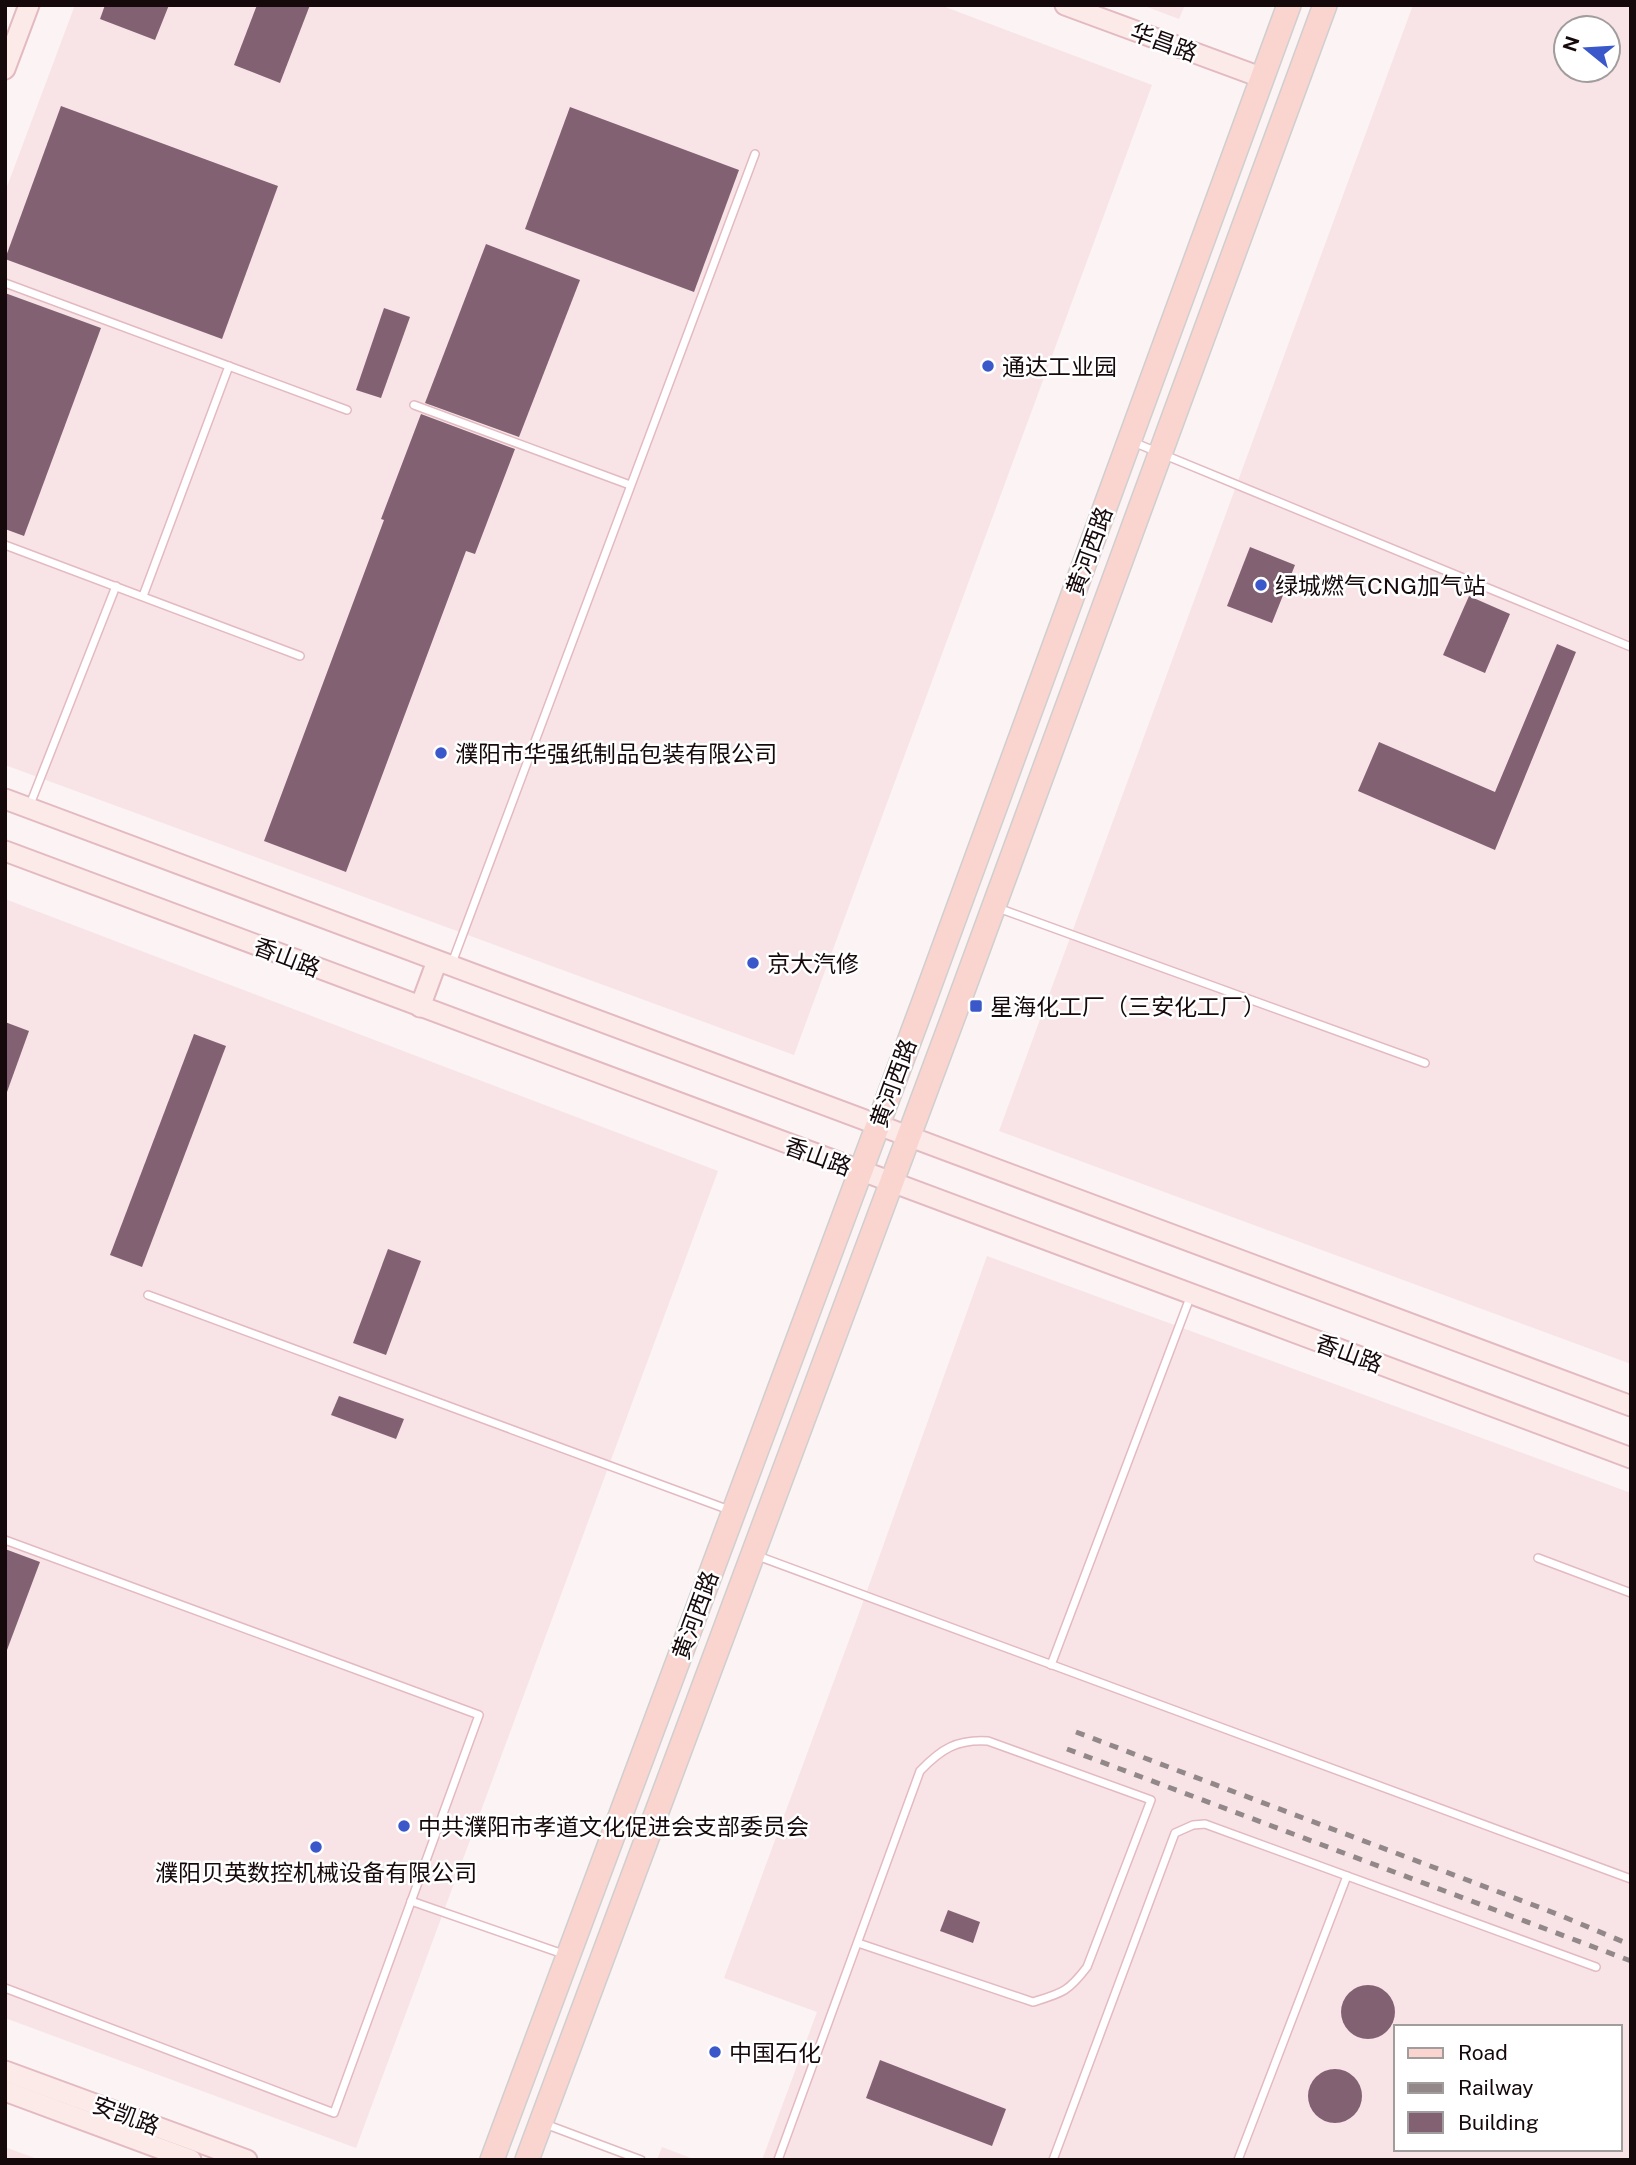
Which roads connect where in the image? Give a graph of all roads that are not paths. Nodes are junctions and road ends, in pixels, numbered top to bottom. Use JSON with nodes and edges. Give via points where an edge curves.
{"nodes":[{"id":1,"x":29,"y":5,"type":"edge"},
{"id":2,"x":1065,"y":5,"type":"edge"},
{"id":3,"x":1289,"y":5,"type":"edge"},
{"id":4,"x":1325,"y":5,"type":"edge"},
{"id":5,"x":5,"y":69,"type":"edge"},
{"id":6,"x":1263,"y":78,"type":"junction"},
{"id":7,"x":755,"y":153,"type":"dead end"},
{"id":8,"x":5,"y":283,"type":"edge"},
{"id":9,"x":229,"y":366,"type":"junction"},
{"id":10,"x":414,"y":405,"type":"dead end"},
{"id":11,"x":347,"y":410,"type":"dead end"},
{"id":12,"x":1129,"y":440,"type":"junction"},
{"id":13,"x":1160,"y":454,"type":"junction"},
{"id":14,"x":631,"y":485,"type":"junction"},
{"id":15,"x":5,"y":545,"type":"edge"},
{"id":16,"x":116,"y":586,"type":"junction"},
{"id":17,"x":143,"y":596,"type":"junction"},
{"id":18,"x":1631,"y":647,"type":"edge"},
{"id":19,"x":300,"y":656,"type":"dead end"},
{"id":20,"x":5,"y":799,"type":"edge"},
{"id":21,"x":29,"y":808,"type":"junction"},
{"id":22,"x":5,"y":851,"type":"edge"},
{"id":23,"x":994,"y":906,"type":"junction"},
{"id":24,"x":444,"y":964,"type":"junction"},
{"id":25,"x":420,"y":1007,"type":"junction"},
{"id":26,"x":1425,"y":1063,"type":"dead end"},
{"id":27,"x":877,"y":1126,"type":"junction"},
{"id":28,"x":908,"y":1138,"type":"junction"},
{"id":29,"x":860,"y":1172,"type":"junction"},
{"id":30,"x":891,"y":1183,"type":"junction"},
{"id":31,"x":1191,"y":1294,"type":"junction"},
{"id":32,"x":148,"y":1295,"type":"dead end"},
{"id":33,"x":1631,"y":1406,"type":"edge"},
{"id":34,"x":1631,"y":1458,"type":"edge"},
{"id":35,"x":733,"y":1512,"type":"junction"},
{"id":36,"x":5,"y":1540,"type":"edge"},
{"id":37,"x":753,"y":1554,"type":"junction"},
{"id":38,"x":1538,"y":1558,"type":"dead end"},
{"id":39,"x":1631,"y":1593,"type":"edge"},
{"id":40,"x":1051,"y":1665,"type":"junction"},
{"id":41,"x":1347,"y":1876,"type":"junction"},
{"id":42,"x":1631,"y":1879,"type":"edge"},
{"id":43,"x":411,"y":1901,"type":"junction"},
{"id":44,"x":858,"y":1942,"type":"junction"},
{"id":45,"x":568,"y":1956,"type":"junction"},
{"id":46,"x":1596,"y":1967,"type":"dead end"},
{"id":47,"x":5,"y":1988,"type":"edge"},
{"id":48,"x":5,"y":2071,"type":"edge"},
{"id":49,"x":5,"y":2091,"type":"edge"},
{"id":50,"x":541,"y":2123,"type":"junction"},
{"id":51,"x":191,"y":2160,"type":"edge"},
{"id":52,"x":247,"y":2160,"type":"edge"},
{"id":53,"x":492,"y":2160,"type":"edge"},
{"id":54,"x":527,"y":2160,"type":"edge"},
{"id":55,"x":641,"y":2160,"type":"edge"},
{"id":56,"x":778,"y":2160,"type":"edge"},
{"id":57,"x":1053,"y":2160,"type":"edge"},
{"id":58,"x":1238,"y":2160,"type":"edge"}],
"edges":[{"from":1,"to":5,"type":"street"},
{"from":2,"to":6,"type":"street","name":"华昌路"},
{"from":3,"to":6,"type":"main road","name":"黄河西路"},
{"from":4,"to":13,"type":"main road","name":"黄河西路"},
{"from":6,"to":12,"type":"main road","name":"黄河西路"},
{"from":7,"to":14,"type":"lane"},
{"from":8,"to":9,"type":"lane"},
{"from":9,"to":11,"type":"lane"},
{"from":9,"to":17,"type":"lane"},
{"from":10,"to":14,"type":"lane"},
{"from":12,"to":13,"type":"lane"},
{"from":12,"to":27,"type":"main road","name":"黄河西路"},
{"from":13,"to":18,"type":"lane"},
{"from":13,"to":23,"type":"main road","name":"黄河西路"},
{"from":14,"to":24,"type":"lane"},
{"from":15,"to":16,"type":"lane"},
{"from":16,"to":17,"type":"lane"},
{"from":16,"to":21,"type":"lane"},
{"from":17,"to":19,"type":"lane"},
{"from":20,"to":21,"type":"street"},
{"from":21,"to":24,"type":"street"},
{"from":22,"to":25,"type":"street","name":"香山路"},
{"from":23,"to":26,"type":"lane"},
{"from":23,"to":28,"type":"main road","name":"黄河西路"},
{"from":24,"to":25,"type":"street"},
{"from":24,"to":27,"type":"street"},
{"from":25,"to":29,"type":"street","name":"香山路"},
{"from":27,"to":28,"type":"street"},
{"from":27,"to":29,"type":"main road","name":"黄河西路"},
{"from":28,"to":30,"type":"main road","name":"黄河西路"},
{"from":28,"to":33,"type":"street"},
{"from":29,"to":30,"type":"street","name":"香山路"},
{"from":29,"to":35,"type":"main road","name":"黄河西路"},
{"from":30,"to":31,"type":"street","name":"香山路"},
{"from":30,"to":37,"type":"main road","name":"黄河西路"},
{"from":31,"to":34,"type":"street","name":"香山路"},
{"from":31,"to":40,"type":"lane"},
{"from":32,"to":35,"type":"lane"},
{"from":35,"to":45,"type":"main road","name":"黄河西路"},
{"from":36,"to":43,"type":"lane","via":[[479,1715]]},
{"from":37,"to":40,"type":"lane"},
{"from":37,"to":50,"type":"main road","name":"黄河西路"},
{"from":38,"to":39,"type":"lane"},
{"from":40,"to":42,"type":"lane"},
{"from":41,"to":46,"type":"lane"},
{"from":41,"to":57,"type":"lane","via":[[1205,1824],[1175,1833]]},
{"from":41,"to":58,"type":"lane"},
{"from":43,"to":45,"type":"lane"},
{"from":43,"to":47,"type":"lane","via":[[334,2113]]},
{"from":44,"to":44,"type":"lane","via":[[1033,2002],[1055,1995],[1072,1986],[1087,1967],[1151,1800],[988,1741],[969,1740],[947,1748],[920,1771]]},
{"from":44,"to":56,"type":"lane"},
{"from":45,"to":53,"type":"main road","name":"黄河西路"},
{"from":48,"to":52,"type":"street","name":"安凯路"},
{"from":49,"to":51,"type":"street","name":"安凯路"},
{"from":50,"to":54,"type":"main road","name":"黄河西路"},
{"from":50,"to":55,"type":"lane"}]}
